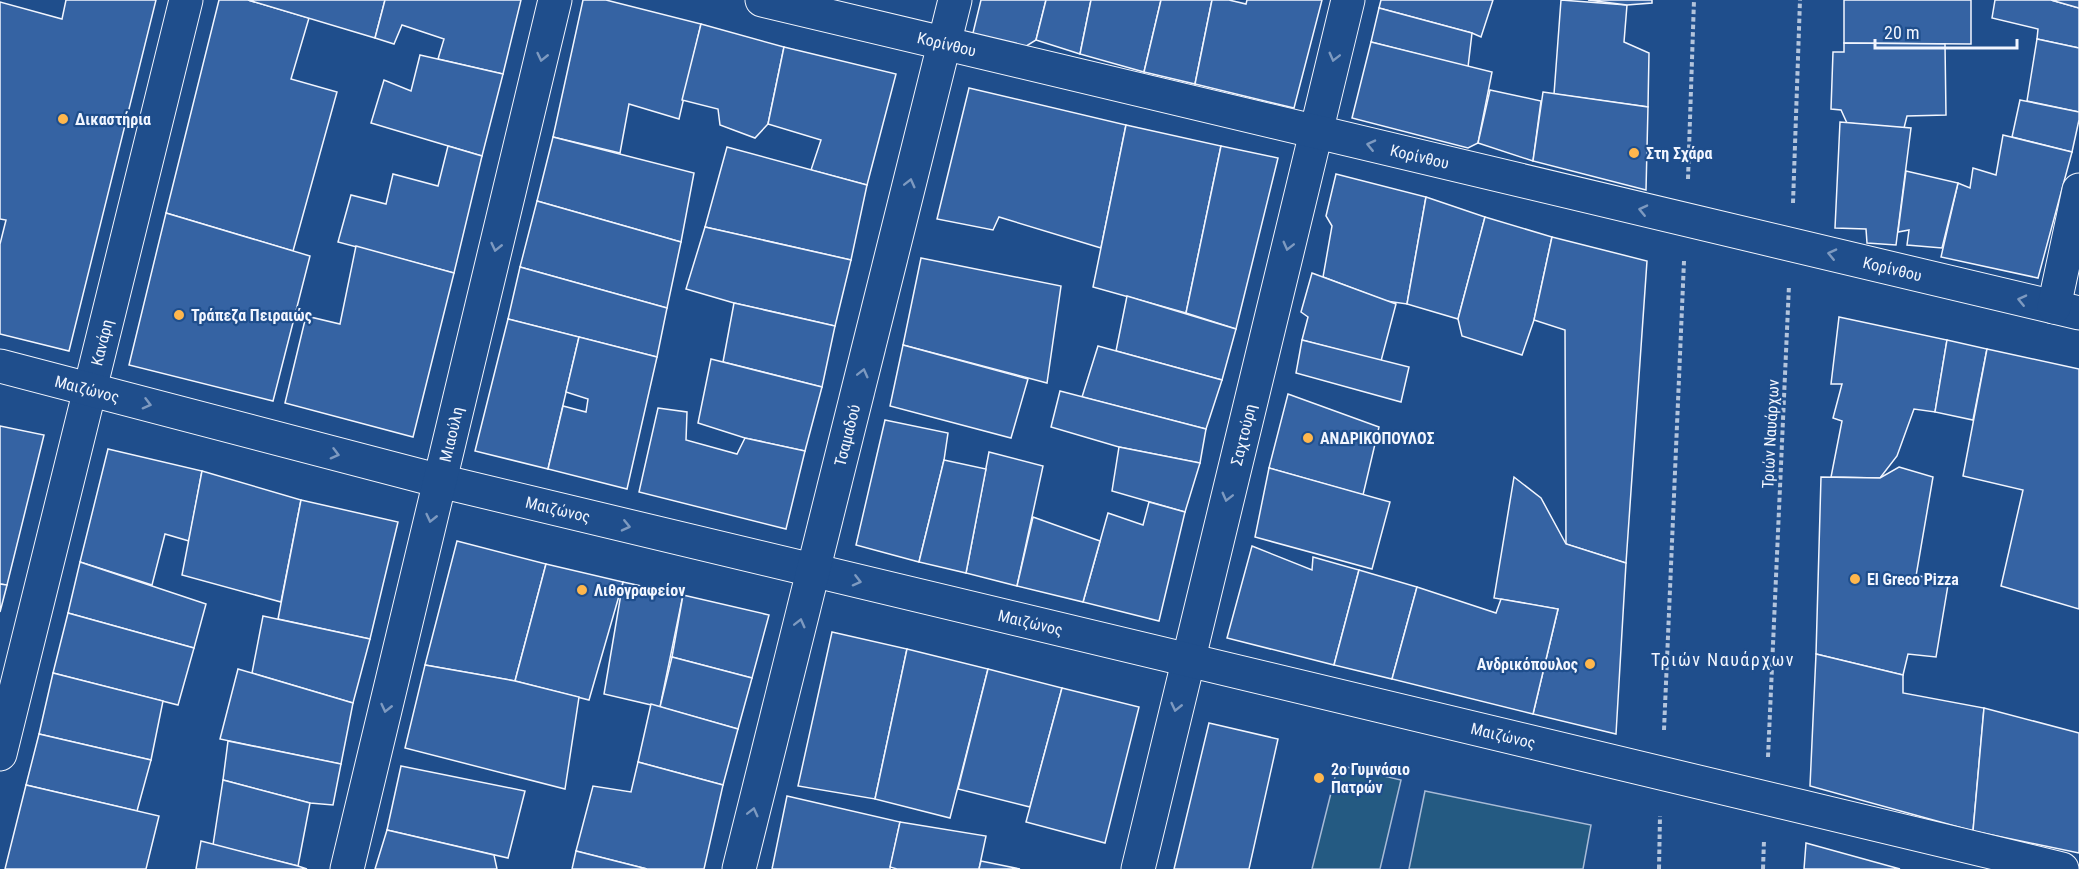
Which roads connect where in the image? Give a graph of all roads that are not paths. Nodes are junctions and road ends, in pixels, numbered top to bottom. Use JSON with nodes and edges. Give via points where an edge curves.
{"nodes":[{"id":1,"x":186,"y":0,"type":"edge"},
{"id":2,"x":555,"y":0,"type":"edge"},
{"id":3,"x":762,"y":0,"type":"edge"},
{"id":4,"x":955,"y":0,"type":"edge"},
{"id":5,"x":1348,"y":0,"type":"edge"},
{"id":6,"x":945,"y":43,"type":"junction"},
{"id":7,"x":1316,"y":132,"type":"junction"},
{"id":8,"x":2079,"y":190,"type":"edge"},
{"id":9,"x":2066,"y":310,"type":"edge"},
{"id":10,"x":0,"y":366,"type":"edge"},
{"id":11,"x":90,"y":389,"type":"junction"},
{"id":12,"x":440,"y":482,"type":"junction"},
{"id":13,"x":813,"y":571,"type":"junction"},
{"id":14,"x":1187,"y":660,"type":"junction"},
{"id":15,"x":0,"y":754,"type":"edge"},
{"id":16,"x":347,"y":869,"type":"edge"},
{"id":17,"x":740,"y":869,"type":"edge"},
{"id":18,"x":1138,"y":869,"type":"edge"},
{"id":19,"x":2062,"y":869,"type":"edge"}],
"edges":[{"from":1,"to":11,"type":"street","name":"Κανάρη"},
{"from":2,"to":12,"type":"street","name":"Μιαούλη","one_way":true},
{"from":3,"to":6,"type":"street","name":"Κορίνθου"},
{"from":4,"to":6,"type":"street","name":"Τσαμαδού"},
{"from":5,"to":7,"type":"street","name":"Σαχτούρη","one_way":true},
{"from":6,"to":7,"type":"street","name":"Κορίνθου"},
{"from":13,"to":6,"type":"street","name":"Τσαμαδού","one_way":true},
{"from":9,"to":7,"type":"street","name":"Κορίνθου","one_way":true},
{"from":7,"to":14,"type":"street","name":"Σαχτούρη","one_way":true},
{"from":8,"to":9,"type":"street"},
{"from":10,"to":11,"type":"street","name":"Μαιζώνος"},
{"from":11,"to":12,"type":"street","name":"Μαιζώνος","one_way":true},
{"from":11,"to":15,"type":"street","name":"Κανάρη"},
{"from":12,"to":13,"type":"street","name":"Μαιζώνος","one_way":true},
{"from":12,"to":16,"type":"street","name":"Μιαούλη","one_way":true},
{"from":13,"to":14,"type":"street","name":"Μαιζώνος","one_way":true},
{"from":17,"to":13,"type":"street","name":"Τσαμαδού","one_way":true},
{"from":14,"to":18,"type":"street","name":"Σαχτούρη","one_way":true},
{"from":14,"to":19,"type":"street","name":"Μαιζώνος"}]}
